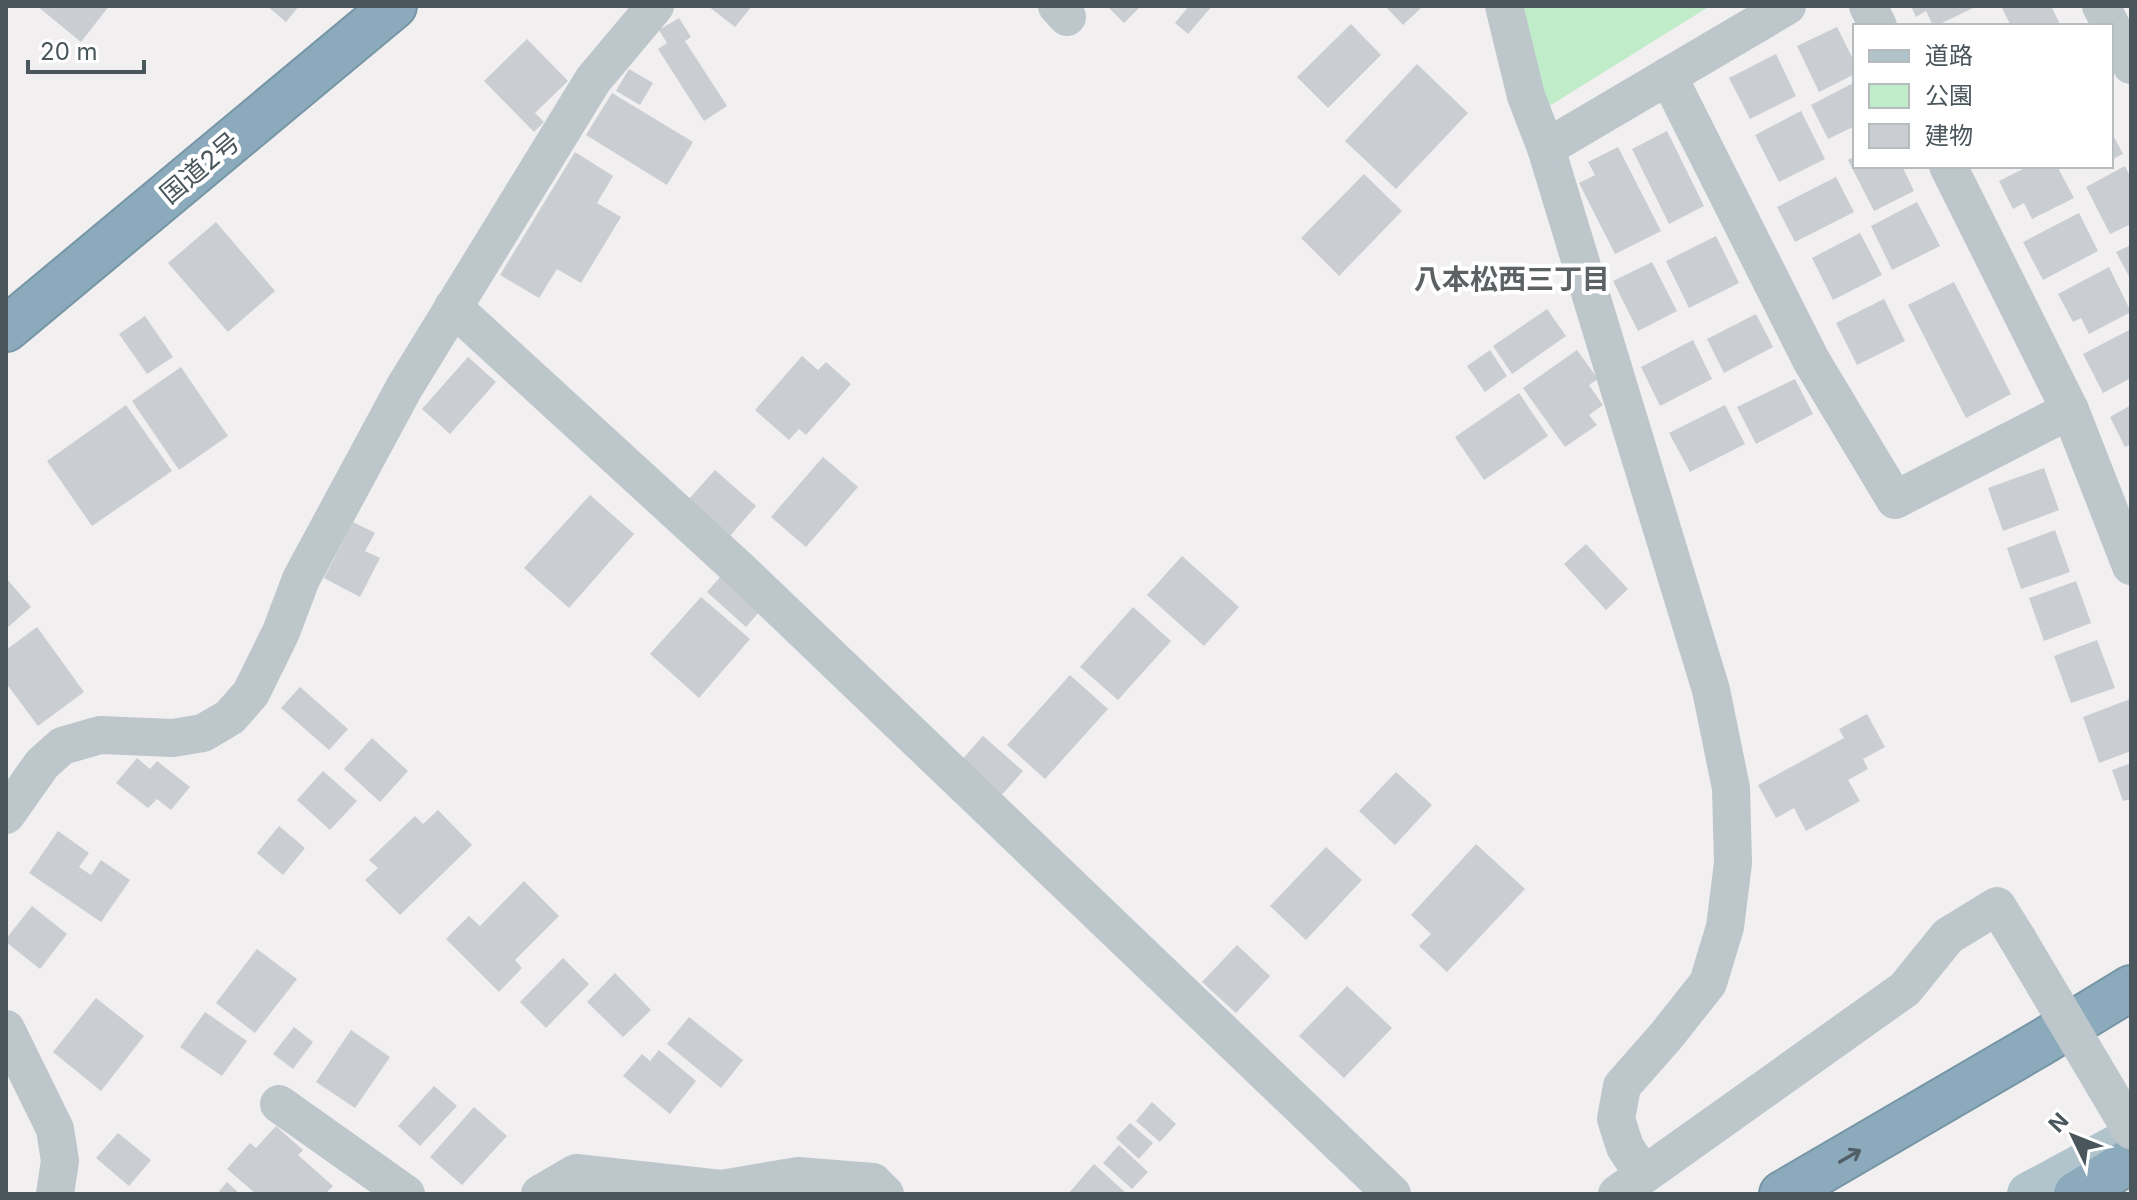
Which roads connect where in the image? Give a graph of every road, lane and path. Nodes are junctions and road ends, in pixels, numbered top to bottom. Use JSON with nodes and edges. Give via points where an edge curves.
{"nodes":[{"id":1,"x":394,"y":6,"type":"edge"},
{"id":2,"x":655,"y":6,"type":"edge"},
{"id":3,"x":1504,"y":6,"type":"edge"},
{"id":4,"x":1787,"y":6,"type":"edge"},
{"id":5,"x":1868,"y":6,"type":"edge"},
{"id":6,"x":2101,"y":6,"type":"edge"},
{"id":7,"x":1877,"y":24,"type":"edge"},
{"id":8,"x":2110,"y":24,"type":"edge"},
{"id":9,"x":2113,"y":30,"type":"edge"},
{"id":10,"x":2131,"y":65,"type":"edge"},
{"id":11,"x":1668,"y":76,"type":"junction"},
{"id":12,"x":1546,"y":148,"type":"junction"},
{"id":13,"x":1949,"y":168,"type":"edge"},
{"id":14,"x":453,"y":307,"type":"junction"},
{"id":15,"x":6,"y":329,"type":"edge"},
{"id":16,"x":2070,"y":410,"type":"junction"},
{"id":17,"x":2131,"y":566,"type":"edge"},
{"id":18,"x":6,"y":815,"type":"edge"},
{"id":19,"x":2131,"y":988,"type":"edge"},
{"id":20,"x":6,"y":1029,"type":"edge"},
{"id":21,"x":279,"y":1104,"type":"dead end"},
{"id":22,"x":2131,"y":1130,"type":"edge"},
{"id":23,"x":2131,"y":1139,"type":"edge"},
{"id":24,"x":2131,"y":1160,"type":"edge"},
{"id":25,"x":1630,"y":1184,"type":"edge"},
{"id":26,"x":55,"y":1194,"type":"edge"},
{"id":27,"x":406,"y":1194,"type":"edge"},
{"id":28,"x":540,"y":1194,"type":"edge"},
{"id":29,"x":885,"y":1194,"type":"edge"},
{"id":30,"x":1392,"y":1194,"type":"edge"},
{"id":31,"x":1782,"y":1194,"type":"edge"},
{"id":32,"x":2029,"y":1194,"type":"edge"},
{"id":33,"x":2076,"y":1194,"type":"edge"}],
"edges":[{"from":1,"to":15,"type":"highway","name":"国道2号"},
{"from":2,"to":14,"type":"street","via":[[593,80]]},
{"from":3,"to":12,"type":"street","via":[[1526,96]]},
{"from":4,"to":11,"type":"street"},
{"from":5,"to":7,"type":"street"},
{"from":6,"to":8,"type":"street"},
{"from":9,"to":10,"type":"street"},
{"from":11,"to":12,"type":"street"},
{"from":11,"to":16,"type":"street","via":[[1811,360],[1895,500]]},
{"from":12,"to":25,"type":"street","via":[[1711,690],[1731,788],[1733,863],[1725,927],[1708,983],[1622,1086],[1616,1119]]},
{"from":13,"to":16,"type":"street"},
{"from":14,"to":18,"type":"street","via":[[301,579],[251,693],[230,717],[203,733],[173,738],[100,735],[62,746],[42,764]]},
{"from":14,"to":30,"type":"street","via":[[740,570]]},
{"from":16,"to":17,"type":"street"},
{"from":31,"to":19,"type":"highway","one_way":true},
{"from":20,"to":26,"type":"street","via":[[55,1129],[60,1161]]},
{"from":21,"to":27,"type":"street"},
{"from":22,"to":25,"type":"street","bridge":true,"via":[[1997,906],[1948,936],[1905,989]]},
{"from":23,"to":32,"type":"main road"},
{"from":24,"to":33,"type":"highway"},
{"from":28,"to":29,"type":"street","via":[[576,1173],[721,1189],[798,1176],[873,1182]]}]}
